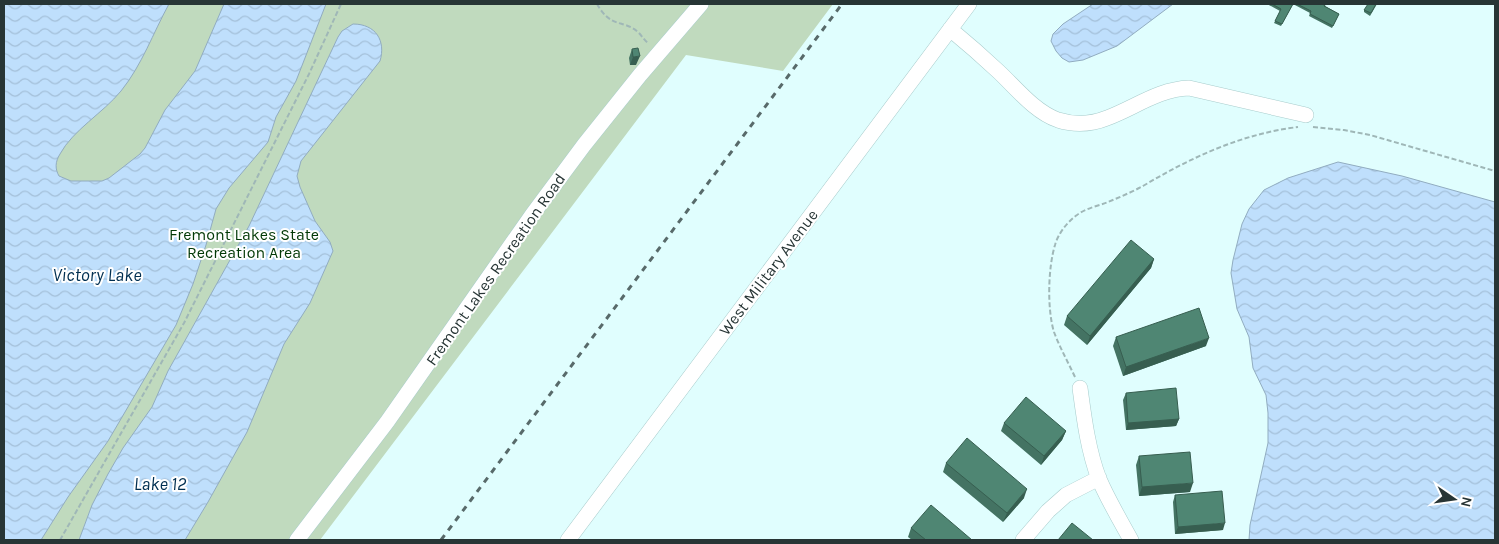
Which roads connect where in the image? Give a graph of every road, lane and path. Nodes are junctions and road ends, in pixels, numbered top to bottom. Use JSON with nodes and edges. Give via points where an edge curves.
{"nodes":[{"id":1,"x":341,"y":4,"type":"edge"},
{"id":2,"x":597,"y":4,"type":"edge"},
{"id":3,"x":701,"y":4,"type":"edge"},
{"id":4,"x":969,"y":4,"type":"edge"},
{"id":5,"x":950,"y":29,"type":"junction"},
{"id":6,"x":660,"y":51,"type":"junction"},
{"id":7,"x":1306,"y":115,"type":"dead end"},
{"id":8,"x":1495,"y":171,"type":"edge"},
{"id":9,"x":1080,"y":388,"type":"joint"},
{"id":10,"x":1099,"y":478,"type":"junction"},
{"id":11,"x":60,"y":540,"type":"edge"},
{"id":12,"x":297,"y":540,"type":"edge"},
{"id":13,"x":568,"y":540,"type":"edge"},
{"id":14,"x":1024,"y":540,"type":"edge"},
{"id":15,"x":1132,"y":540,"type":"edge"}],
"edges":[{"from":1,"to":11,"type":"path","via":[[184,323]]},
{"from":2,"to":6,"type":"path","via":[[605,16],[639,33]]},
{"from":3,"to":6,"type":"street","name":"Fremont Lakes Recreation Road"},
{"from":4,"to":5,"type":"street","name":"West Military Avenue"},
{"from":5,"to":7,"type":"street","via":[[1038,108],[1058,120],[1076,123],[1097,121],[1156,95],[1182,88]]},
{"from":5,"to":13,"type":"street","name":"West Military Avenue"},
{"from":6,"to":12,"type":"street","name":"Fremont Lakes Recreation Road","via":[[559,179],[387,422]]},
{"from":8,"to":9,"type":"path","via":[[1370,135],[1305,126],[1253,135],[1212,149],[1134,191],[1079,214],[1065,227],[1055,244],[1050,305],[1054,330]]},
{"from":9,"to":10,"type":"street","via":[[1087,434]]},
{"from":10,"to":14,"type":"street","via":[[1062,498]]},
{"from":10,"to":15,"type":"street"}]}
